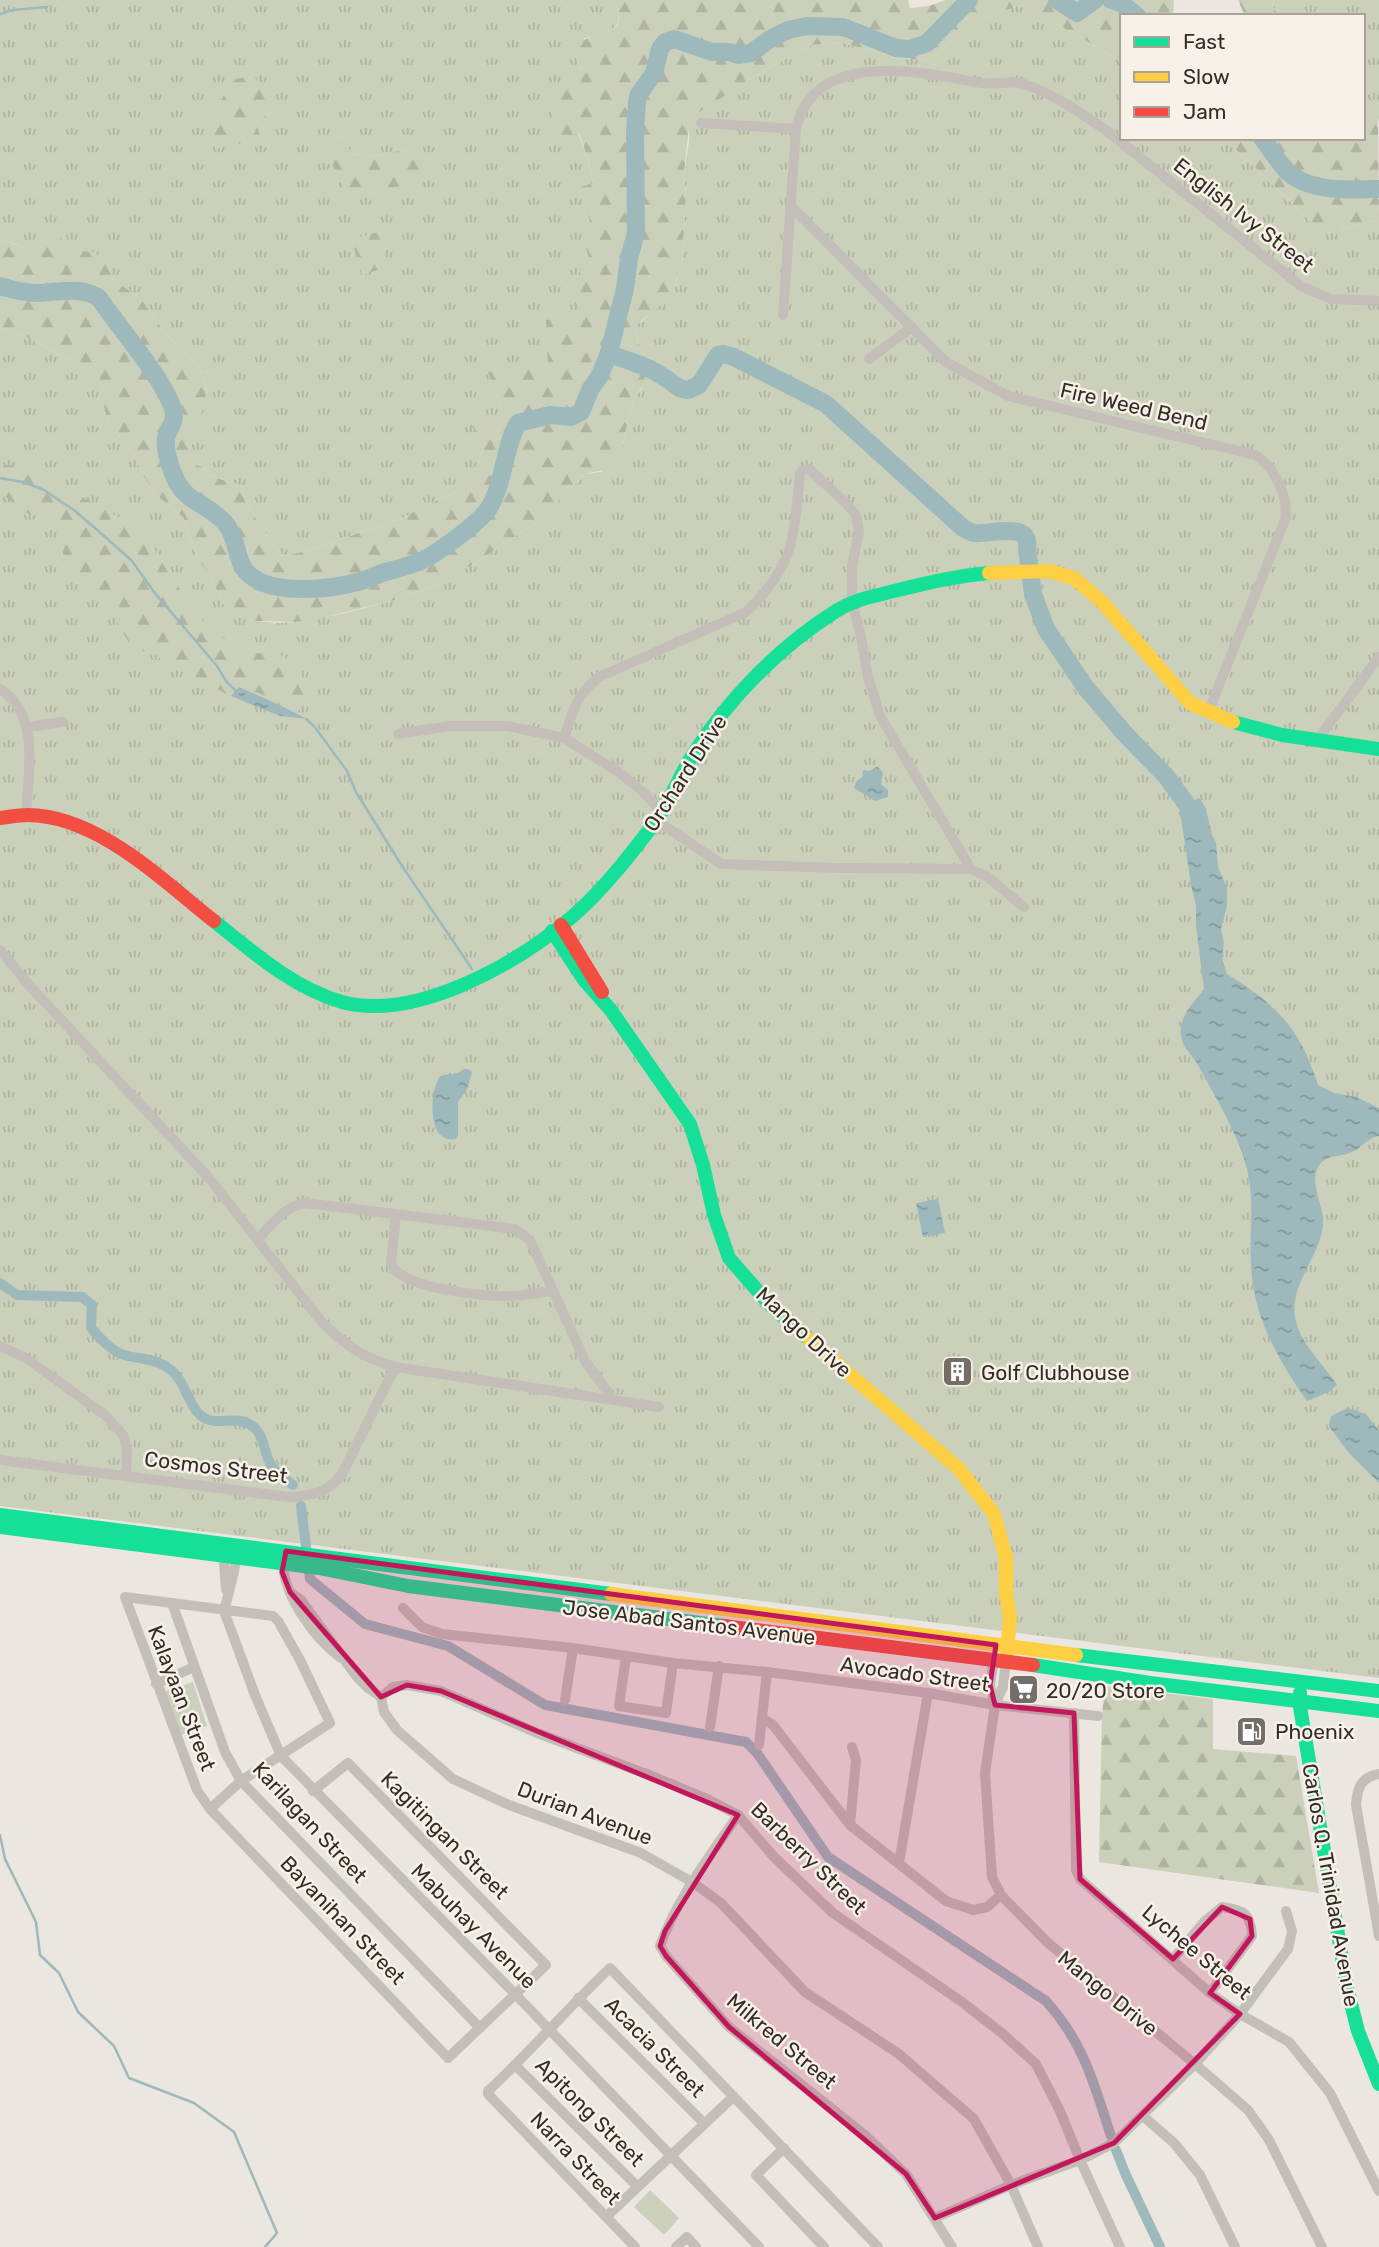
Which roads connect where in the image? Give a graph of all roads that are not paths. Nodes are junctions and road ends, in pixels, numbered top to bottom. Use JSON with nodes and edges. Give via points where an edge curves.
{"nodes":[{"id":1,"x":701,"y":123,"type":"dead end"},
{"id":2,"x":796,"y":129,"type":"junction"},
{"id":3,"x":792,"y":207,"type":"junction"},
{"id":4,"x":1379,"y":301,"type":"edge"},
{"id":5,"x":783,"y":315,"type":"dead end"},
{"id":6,"x":912,"y":327,"type":"junction"},
{"id":7,"x":869,"y":359,"type":"dead end"},
{"id":8,"x":852,"y":602,"type":"junction"},
{"id":9,"x":1379,"y":657,"type":"edge"},
{"id":10,"x":0,"y":689,"type":"edge"},
{"id":11,"x":1208,"y":713,"type":"junction"},
{"id":12,"x":63,"y":722,"type":"dead end"},
{"id":13,"x":27,"y":727,"type":"junction"},
{"id":14,"x":398,"y":734,"type":"dead end"},
{"id":15,"x":564,"y":738,"type":"junction"},
{"id":16,"x":1318,"y":739,"type":"junction"},
{"id":17,"x":1379,"y":749,"type":"edge"},
{"id":18,"x":26,"y":815,"type":"junction"},
{"id":19,"x":659,"y":816,"type":"junction"},
{"id":20,"x":0,"y":818,"type":"edge"},
{"id":21,"x":971,"y":869,"type":"junction"},
{"id":22,"x":1024,"y":907,"type":"dead end"},
{"id":23,"x":557,"y":928,"type":"junction"},
{"id":24,"x":0,"y":950,"type":"edge"},
{"id":25,"x":396,"y":1215,"type":"junction"},
{"id":26,"x":258,"y":1239,"type":"junction"},
{"id":27,"x":551,"y":1291,"type":"junction"},
{"id":28,"x":0,"y":1346,"type":"edge"},
{"id":29,"x":395,"y":1367,"type":"junction"},
{"id":30,"x":613,"y":1399,"type":"junction"},
{"id":31,"x":659,"y":1407,"type":"dead end"},
{"id":32,"x":0,"y":1460,"type":"edge"},
{"id":33,"x":126,"y":1475,"type":"junction"},
{"id":34,"x":0,"y":1515,"type":"edge"},
{"id":35,"x":0,"y":1527,"type":"edge"},
{"id":36,"x":231,"y":1553,"type":"junction"},
{"id":37,"x":291,"y":1558,"type":"junction"},
{"id":38,"x":320,"y":1562,"type":"junction"},
{"id":39,"x":172,"y":1603,"type":"junction"},
{"id":40,"x":402,"y":1608,"type":"dead end"},
{"id":41,"x":224,"y":1611,"type":"junction"},
{"id":42,"x":1002,"y":1646,"type":"junction"},
{"id":43,"x":573,"y":1648,"type":"junction"},
{"id":44,"x":626,"y":1657,"type":"junction"},
{"id":45,"x":1000,"y":1661,"type":"junction"},
{"id":46,"x":673,"y":1663,"type":"junction"},
{"id":47,"x":719,"y":1666,"type":"junction"},
{"id":48,"x":194,"y":1667,"type":"junction"},
{"id":49,"x":767,"y":1672,"type":"junction"},
{"id":50,"x":1301,"y":1681,"type":"junction"},
{"id":51,"x":156,"y":1684,"type":"junction"},
{"id":52,"x":1379,"y":1691,"type":"edge"},
{"id":53,"x":928,"y":1693,"type":"junction"},
{"id":54,"x":381,"y":1698,"type":"junction"},
{"id":55,"x":565,"y":1700,"type":"dead end"},
{"id":56,"x":1299,"y":1701,"type":"junction"},
{"id":57,"x":995,"y":1705,"type":"junction"},
{"id":58,"x":1379,"y":1711,"type":"edge"},
{"id":59,"x":1074,"y":1713,"type":"junction"},
{"id":60,"x":1098,"y":1716,"type":"dead end"},
{"id":61,"x":762,"y":1717,"type":"junction"},
{"id":62,"x":710,"y":1727,"type":"dead end"},
{"id":63,"x":759,"y":1745,"type":"dead end"},
{"id":64,"x":852,"y":1747,"type":"dead end"},
{"id":65,"x":281,"y":1756,"type":"junction"},
{"id":66,"x":1379,"y":1774,"type":"edge"},
{"id":67,"x":241,"y":1781,"type":"junction"},
{"id":68,"x":313,"y":1791,"type":"junction"},
{"id":69,"x":210,"y":1809,"type":"junction"},
{"id":70,"x":738,"y":1815,"type":"junction"},
{"id":71,"x":850,"y":1825,"type":"junction"},
{"id":72,"x":899,"y":1863,"type":"junction"},
{"id":73,"x":692,"y":1882,"type":"junction"},
{"id":74,"x":1001,"y":1895,"type":"junction"},
{"id":75,"x":1286,"y":1911,"type":"dead end"},
{"id":76,"x":1379,"y":1936,"type":"edge"},
{"id":77,"x":1173,"y":1959,"type":"junction"},
{"id":78,"x":1210,"y":1993,"type":"junction"},
{"id":79,"x":516,"y":1995,"type":"junction"},
{"id":80,"x":578,"y":1998,"type":"junction"},
{"id":81,"x":1240,"y":2014,"type":"junction"},
{"id":82,"x":481,"y":2028,"type":"junction"},
{"id":83,"x":549,"y":2031,"type":"junction"},
{"id":84,"x":1195,"y":2064,"type":"junction"},
{"id":85,"x":515,"y":2065,"type":"junction"},
{"id":86,"x":1379,"y":2084,"type":"edge"},
{"id":87,"x":733,"y":2097,"type":"junction"},
{"id":88,"x":1143,"y":2116,"type":"junction"},
{"id":89,"x":704,"y":2123,"type":"junction"},
{"id":90,"x":784,"y":2148,"type":"junction"},
{"id":91,"x":671,"y":2156,"type":"junction"},
{"id":92,"x":1080,"y":2160,"type":"junction"},
{"id":93,"x":1011,"y":2185,"type":"junction"},
{"id":94,"x":637,"y":2186,"type":"junction"},
{"id":95,"x":1379,"y":2191,"type":"edge"},
{"id":96,"x":607,"y":2216,"type":"junction"},
{"id":97,"x":935,"y":2218,"type":"junction"},
{"id":98,"x":635,"y":2247,"type":"edge"},
{"id":99,"x":676,"y":2247,"type":"edge"},
{"id":100,"x":696,"y":2247,"type":"edge"},
{"id":101,"x":759,"y":2247,"type":"edge"},
{"id":102,"x":824,"y":2247,"type":"edge"},
{"id":103,"x":878,"y":2247,"type":"edge"},
{"id":104,"x":952,"y":2247,"type":"edge"},
{"id":105,"x":1038,"y":2247,"type":"edge"},
{"id":106,"x":1120,"y":2247,"type":"edge"},
{"id":107,"x":1235,"y":2247,"type":"edge"},
{"id":108,"x":1322,"y":2247,"type":"edge"}],
"edges":[{"from":1,"to":2,"type":"street"},
{"from":2,"to":3,"type":"street","name":"English Ivy Street"},
{"from":2,"to":4,"type":"street","name":"English Ivy Street","via":[[799,114],[821,89],[863,72],[894,70],[987,84],[1020,83],[1107,131],[1301,286],[1331,299]]},
{"from":3,"to":5,"type":"street","name":"English Ivy Street"},
{"from":3,"to":6,"type":"street","name":"Fire Weed Bend"},
{"from":6,"to":7,"type":"street"},
{"from":6,"to":11,"type":"street","name":"Fire Weed Bend","via":[[946,362],[1008,396],[1255,455],[1270,466],[1287,508],[1285,520]]},
{"from":8,"to":11,"type":"main road","name":"Orchard Drive","via":[[966,575],[1049,571],[1068,576],[1102,602],[1191,703]]},
{"from":8,"to":15,"type":"street","via":[[852,566],[859,531],[856,515],[815,473],[803,470],[789,554],[763,595],[747,612],[600,677],[585,688]]},
{"from":8,"to":19,"type":"main road","name":"Orchard Drive","via":[[812,627],[735,699],[695,751]]},
{"from":8,"to":21,"type":"street","via":[[880,716]]},
{"from":9,"to":16,"type":"street"},
{"from":10,"to":13,"type":"street","via":[[17,702]]},
{"from":11,"to":16,"type":"main road","name":"Orchard Drive","via":[[1252,729]]},
{"from":12,"to":13,"type":"street"},
{"from":13,"to":18,"type":"street"},
{"from":14,"to":15,"type":"street","via":[[450,726],[507,726]]},
{"from":15,"to":19,"type":"street","via":[[620,773],[648,796]]},
{"from":16,"to":17,"type":"main road","name":"Orchard Drive"},
{"from":18,"to":20,"type":"main road","name":"Orchard Drive"},
{"from":18,"to":23,"type":"main road","name":"Orchard Drive","via":[[60,819],[106,838],[273,968],[333,999],[370,1006],[422,1000],[474,979]]},
{"from":19,"to":21,"type":"street","via":[[721,864]]},
{"from":19,"to":23,"type":"main road","name":"Orchard Drive","via":[[616,869]]},
{"from":21,"to":22,"type":"street"},
{"from":23,"to":42,"type":"main road","name":"Mango Drive","via":[[584,980],[610,1009],[690,1124],[729,1258],[771,1306],[959,1469],[994,1514],[1006,1558],[1010,1617]]},
{"from":24,"to":26,"type":"street","via":[[209,1178]]},
{"from":25,"to":26,"type":"street","via":[[296,1204]]},
{"from":25,"to":27,"type":"street","via":[[515,1229],[530,1241]]},
{"from":25,"to":27,"type":"street","via":[[391,1265],[406,1278],[476,1295]]},
{"from":26,"to":29,"type":"street","via":[[340,1340],[362,1355]]},
{"from":27,"to":30,"type":"street","via":[[585,1361]]},
{"from":28,"to":33,"type":"street","name":"Cosmos Street","via":[[26,1358],[105,1415],[124,1436]]},
{"from":29,"to":30,"type":"street"},
{"from":29,"to":33,"type":"street","name":"Cosmos Street","via":[[342,1474],[323,1492],[288,1497]]},
{"from":30,"to":31,"type":"street"},
{"from":32,"to":33,"type":"street","name":"Cosmos Street"},
{"from":34,"to":36,"type":"main road","name":"Jose Abad Santos Avenue"},
{"from":35,"to":36,"type":"main road","name":"Jose Abad Santos Avenue"},
{"from":36,"to":37,"type":"main road","name":"Jose Abad Santos Avenue"},
{"from":36,"to":41,"type":"street","via":[[234,1572]]},
{"from":37,"to":38,"type":"main road","name":"Jose Abad Santos Avenue"},
{"from":37,"to":54,"type":"street","name":"Durian Avenue","via":[[282,1572],[290,1592]]},
{"from":38,"to":42,"type":"main road","name":"Jose Abad Santos Avenue"},
{"from":38,"to":45,"type":"main road","name":"Jose Abad Santos Avenue","via":[[408,1586]]},
{"from":39,"to":41,"type":"street"},
{"from":39,"to":48,"type":"street","name":"Karilagan Street"},
{"from":39,"to":51,"type":"street","name":"Kalayaan Street","via":[[124,1598]]},
{"from":40,"to":43,"type":"street","name":"Avocado Street","via":[[414,1622],[442,1634]]},
{"from":41,"to":65,"type":"street","name":"Mabuhay Avenue"},
{"from":41,"to":65,"type":"street","via":[[267,1615],[278,1621],[330,1723]]},
{"from":42,"to":45,"type":"main road","name":"Mango Drive"},
{"from":42,"to":50,"type":"main road","name":"Jose Abad Santos Avenue"},
{"from":43,"to":44,"type":"street","name":"Avocado Street"},
{"from":43,"to":55,"type":"street"},
{"from":44,"to":46,"type":"street","name":"Avocado Street"},
{"from":44,"to":46,"type":"street","via":[[619,1706],[666,1713]]},
{"from":45,"to":56,"type":"main road","name":"Jose Abad Santos Avenue"},
{"from":45,"to":57,"type":"street","name":"Mango Drive","via":[[1003,1687]]},
{"from":46,"to":47,"type":"street","name":"Avocado Street"},
{"from":47,"to":49,"type":"street","name":"Avocado Street"},
{"from":47,"to":62,"type":"street"},
{"from":48,"to":51,"type":"street"},
{"from":48,"to":67,"type":"street","name":"Karilagan Street","via":[[225,1752]]},
{"from":49,"to":53,"type":"street","name":"Avocado Street"},
{"from":49,"to":61,"type":"street"},
{"from":50,"to":52,"type":"main road","name":"Jose Abad Santos Avenue"},
{"from":50,"to":56,"type":"main road","name":"Carlos Q. Trinidad Avenue"},
{"from":51,"to":69,"type":"street","name":"Kalayaan Street","via":[[197,1790]]},
{"from":53,"to":57,"type":"street","name":"Avocado Street"},
{"from":53,"to":72,"type":"street"},
{"from":54,"to":70,"type":"street","name":"Barberry Street","via":[[393,1687],[407,1685],[441,1691],[657,1777]]},
{"from":54,"to":73,"type":"street","name":"Durian Avenue","via":[[384,1713],[397,1730],[453,1779],[509,1805],[641,1853]]},
{"from":56,"to":58,"type":"main road","name":"Jose Abad Santos Avenue"},
{"from":56,"to":86,"type":"main road","name":"Carlos Q. Trinidad Avenue","via":[[1347,1987]]},
{"from":57,"to":59,"type":"street","name":"Avocado Street"},
{"from":57,"to":74,"type":"street","name":"Mango Drive","via":[[985,1773],[992,1877]]},
{"from":59,"to":60,"type":"street","name":"Avocado Street"},
{"from":59,"to":77,"type":"street","name":"Lychee Street","via":[[1076,1870],[1080,1879]]},
{"from":61,"to":63,"type":"street"},
{"from":61,"to":71,"type":"street"},
{"from":64,"to":71,"type":"street","via":[[856,1760]]},
{"from":65,"to":67,"type":"street"},
{"from":65,"to":68,"type":"street","name":"Mabuhay Avenue"},
{"from":66,"to":76,"type":"street","via":[[1362,1782],[1356,1791]]},
{"from":67,"to":69,"type":"street"},
{"from":67,"to":82,"type":"street","name":"Karilagan Street"},
{"from":68,"to":79,"type":"street","name":"Mabuhay Avenue"},
{"from":68,"to":79,"type":"street","name":"Kagitingan Street","via":[[348,1763],[546,1965]]},
{"from":69,"to":82,"type":"street","name":"Bayanihan Street","via":[[448,2058]]},
{"from":70,"to":73,"type":"street","name":"Milkred Street"},
{"from":70,"to":92,"type":"street","name":"Barberry Street","via":[[833,1913],[962,2002],[1036,2064]]},
{"from":71,"to":72,"type":"street"},
{"from":72,"to":74,"type":"street","via":[[946,1901],[973,1910]]},
{"from":73,"to":93,"type":"street","name":"Durian Avenue","via":[[721,1903],[805,1992],[899,2054],[974,2119]]},
{"from":73,"to":97,"type":"street","name":"Milkred Street","via":[[660,1945],[666,1956],[729,2027],[866,2136],[905,2174]]},
{"from":74,"to":84,"type":"street","name":"Mango Drive","via":[[1046,1942]]},
{"from":75,"to":81,"type":"street","via":[[1292,1931],[1288,1949]]},
{"from":77,"to":78,"type":"street","name":"Lychee Street"},
{"from":77,"to":78,"type":"street","via":[[1222,1907],[1244,1913],[1250,1919],[1252,1936]]},
{"from":78,"to":81,"type":"street","name":"Lychee Street"},
{"from":79,"to":82,"type":"street"},
{"from":79,"to":83,"type":"street","name":"Mabuhay Avenue"},
{"from":80,"to":83,"type":"street"},
{"from":80,"to":87,"type":"street","via":[[610,1968]]},
{"from":80,"to":89,"type":"street","name":"Acacia Street"},
{"from":81,"to":84,"type":"street"},
{"from":81,"to":95,"type":"street","name":"Lychee Street","via":[[1289,2042],[1330,2093]]},
{"from":83,"to":85,"type":"street"},
{"from":83,"to":91,"type":"street","name":"Mabuhay Avenue"},
{"from":84,"to":88,"type":"street"},
{"from":84,"to":108,"type":"street","name":"Mango Drive","via":[[1248,2110],[1269,2140]]},
{"from":85,"to":94,"type":"street","name":"Apitong Street"},
{"from":85,"to":96,"type":"street","name":"Narra Street","via":[[488,2091],[489,2096]]},
{"from":87,"to":89,"type":"street"},
{"from":87,"to":90,"type":"street"},
{"from":88,"to":92,"type":"street","via":[[1114,2143]]},
{"from":88,"to":107,"type":"street","via":[[1174,2143],[1200,2175]]},
{"from":89,"to":91,"type":"street"},
{"from":90,"to":102,"type":"street","via":[[756,2175]]},
{"from":90,"to":103,"type":"street"},
{"from":91,"to":94,"type":"street"},
{"from":91,"to":101,"type":"street","name":"Mabuhay Avenue"},
{"from":92,"to":93,"type":"street"},
{"from":92,"to":106,"type":"street","name":"Barberry Street"},
{"from":93,"to":97,"type":"street"},
{"from":93,"to":105,"type":"street","name":"Durian Avenue"},
{"from":94,"to":96,"type":"street"},
{"from":96,"to":98,"type":"street","name":"Narra Street"},
{"from":97,"to":104,"type":"street","name":"Milkred Street"},
{"from":99,"to":100,"type":"street","via":[[687,2237]]}]}
